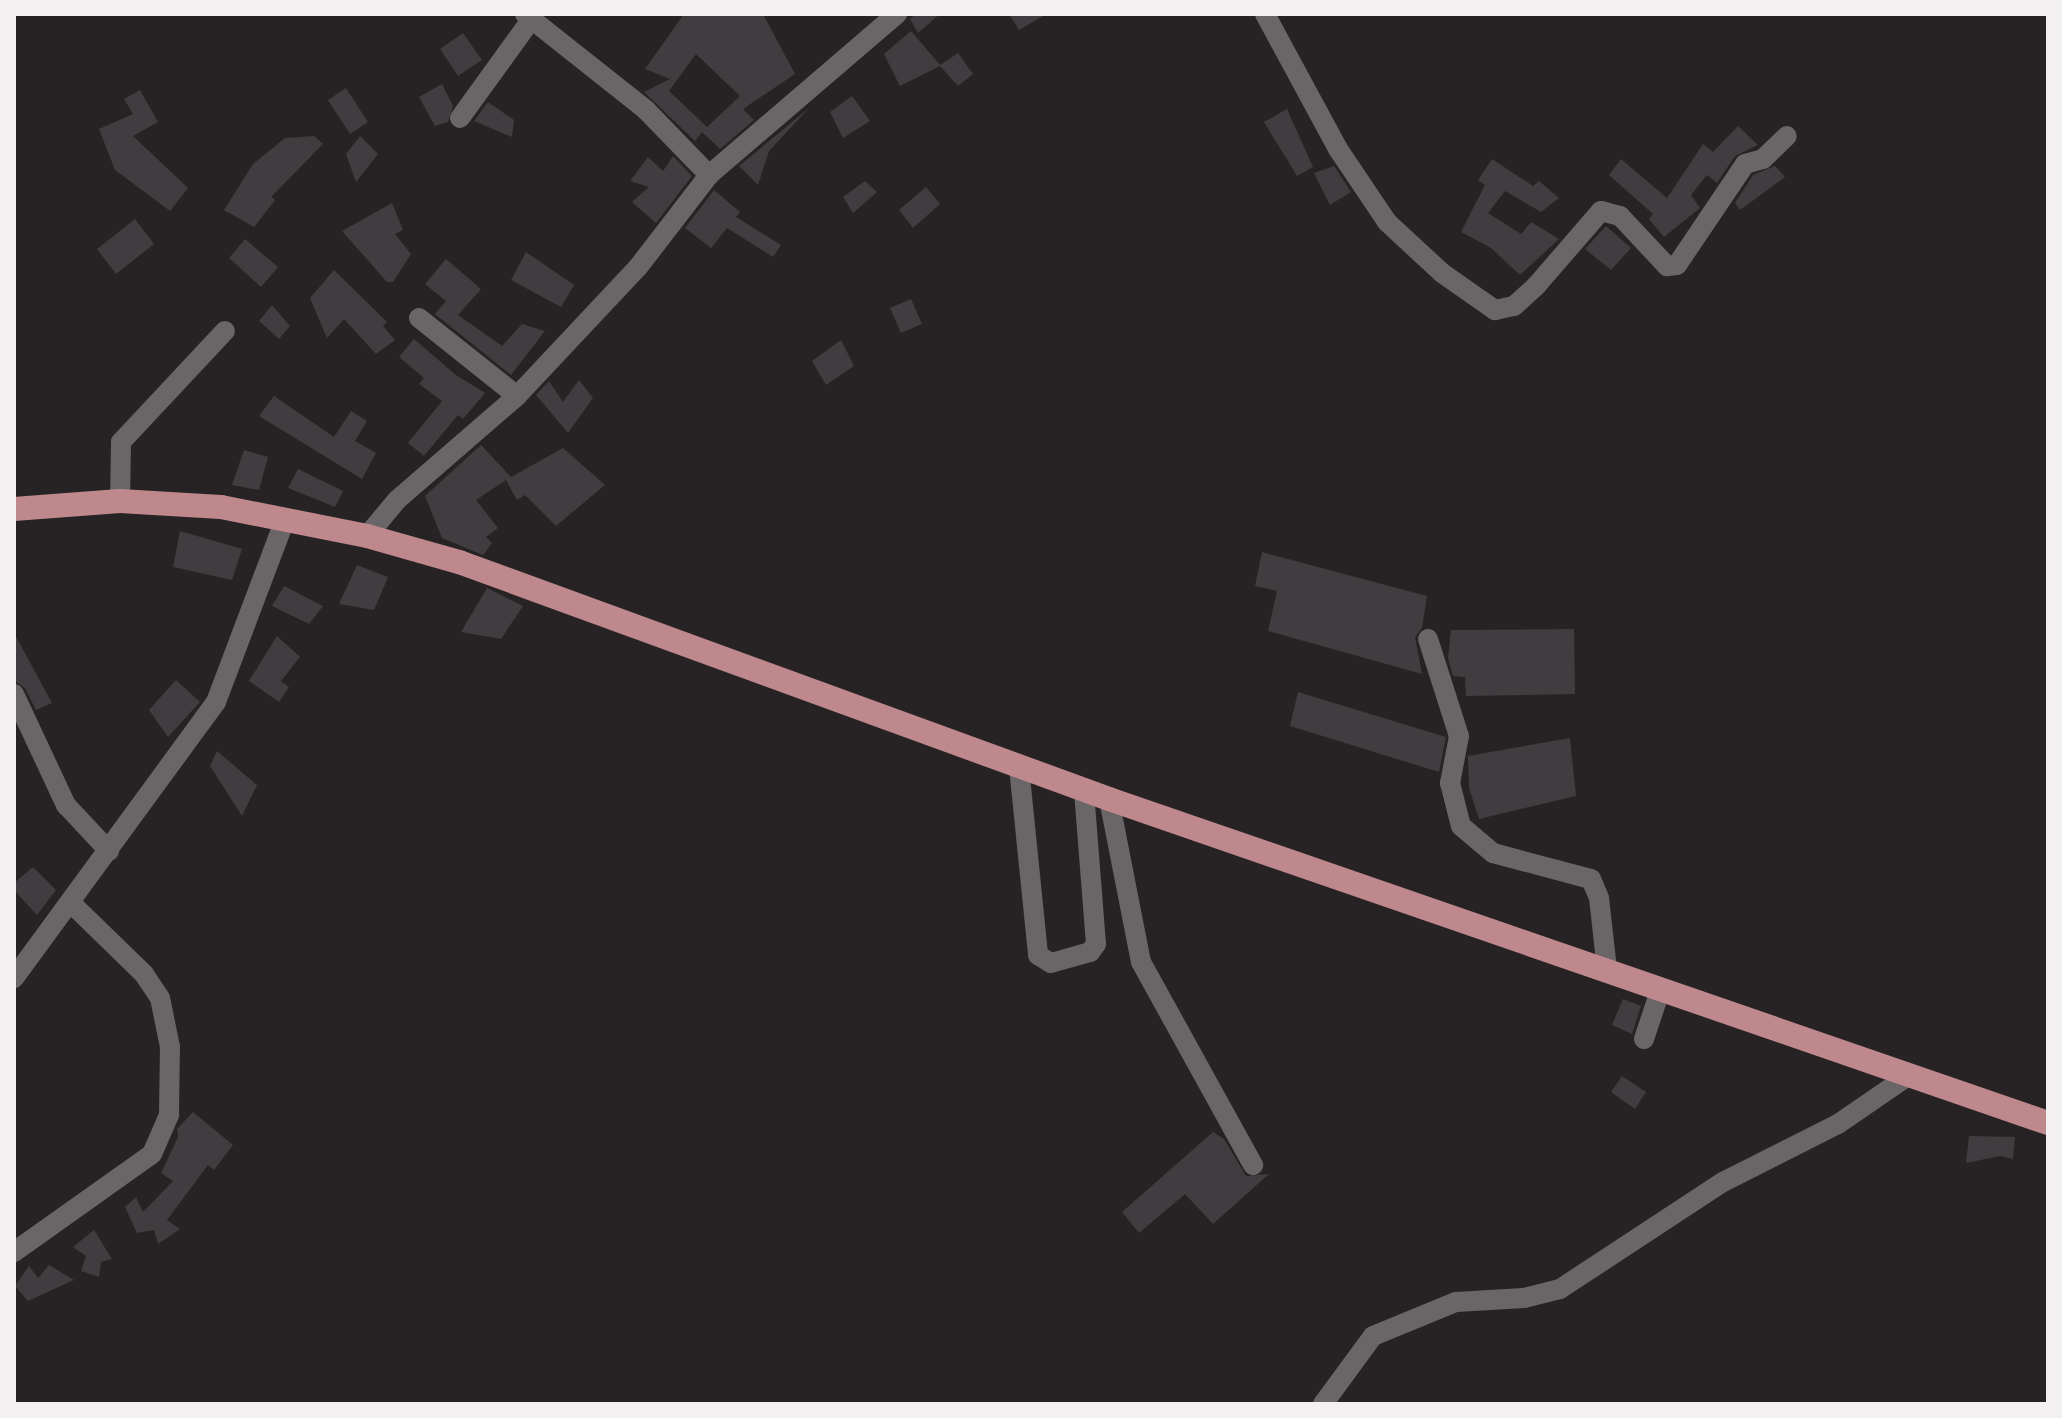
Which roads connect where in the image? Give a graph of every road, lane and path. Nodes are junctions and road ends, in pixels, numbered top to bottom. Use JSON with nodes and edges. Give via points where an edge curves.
{"nodes":[{"id":1,"x":897,"y":14,"type":"edge"},
{"id":2,"x":1265,"y":14,"type":"edge"},
{"id":3,"x":528,"y":17,"type":"edge"},
{"id":4,"x":460,"y":118,"type":"dead end"},
{"id":5,"x":1787,"y":136,"type":"dead end"},
{"id":6,"x":709,"y":175,"type":"junction"},
{"id":7,"x":419,"y":318,"type":"dead end"},
{"id":8,"x":225,"y":331,"type":"dead end"},
{"id":9,"x":517,"y":396,"type":"junction"},
{"id":10,"x":120,"y":501,"type":"junction"},
{"id":11,"x":14,"y":509,"type":"edge"},
{"id":12,"x":285,"y":519,"type":"junction"},
{"id":13,"x":367,"y":536,"type":"junction"},
{"id":14,"x":1428,"y":639,"type":"dead end"},
{"id":15,"x":14,"y":694,"type":"edge"},
{"id":16,"x":1019,"y":767,"type":"junction"},
{"id":17,"x":1084,"y":790,"type":"junction"},
{"id":18,"x":1109,"y":799,"type":"junction"},
{"id":19,"x":109,"y":851,"type":"junction"},
{"id":20,"x":71,"y":903,"type":"junction"},
{"id":21,"x":1607,"y":969,"type":"junction"},
{"id":22,"x":14,"y":978,"type":"edge"},
{"id":23,"x":1661,"y":988,"type":"junction"},
{"id":24,"x":1644,"y":1039,"type":"dead end"},
{"id":25,"x":1911,"y":1074,"type":"junction"},
{"id":26,"x":2048,"y":1123,"type":"edge"},
{"id":27,"x":1253,"y":1165,"type":"dead end"},
{"id":28,"x":14,"y":1252,"type":"edge"},
{"id":29,"x":1323,"y":1404,"type":"edge"}],
"edges":[{"from":1,"to":6,"type":"street"},
{"from":2,"to":5,"type":"street","via":[[1338,149],[1387,222],[1442,273],[1495,310],[1514,306],[1536,286],[1601,211],[1620,216],[1660,260],[1670,268],[1677,265],[1745,164],[1763,159]]},
{"from":3,"to":4,"type":"street"},
{"from":3,"to":6,"type":"street","via":[[646,110]]},
{"from":6,"to":9,"type":"street","via":[[639,266]]},
{"from":7,"to":9,"type":"street"},
{"from":8,"to":10,"type":"street","via":[[121,442]]},
{"from":9,"to":13,"type":"street","via":[[397,500]]},
{"from":10,"to":11,"type":"main road"},
{"from":10,"to":12,"type":"main road","via":[[221,507]]},
{"from":12,"to":13,"type":"main road"},
{"from":12,"to":19,"type":"street","via":[[216,702]]},
{"from":13,"to":16,"type":"main road","via":[[459,562]]},
{"from":14,"to":21,"type":"street","via":[[1459,736],[1450,786],[1461,826],[1493,853],[1591,879],[1599,898]]},
{"from":15,"to":19,"type":"street","via":[[66,805]]},
{"from":16,"to":17,"type":"main road"},
{"from":16,"to":17,"type":"street","via":[[1038,955],[1051,963],[1090,952],[1096,944]]},
{"from":17,"to":18,"type":"main road"},
{"from":18,"to":21,"type":"main road"},
{"from":18,"to":27,"type":"street","via":[[1141,962]]},
{"from":19,"to":20,"type":"street"},
{"from":20,"to":22,"type":"street"},
{"from":20,"to":28,"type":"street","via":[[144,974],[160,998],[170,1047],[169,1115],[152,1154]]},
{"from":21,"to":23,"type":"main road"},
{"from":23,"to":24,"type":"street"},
{"from":23,"to":25,"type":"main road"},
{"from":25,"to":26,"type":"main road"},
{"from":25,"to":29,"type":"street","via":[[1838,1124],[1723,1182],[1560,1289],[1524,1298],[1456,1302],[1373,1336]]}]}
